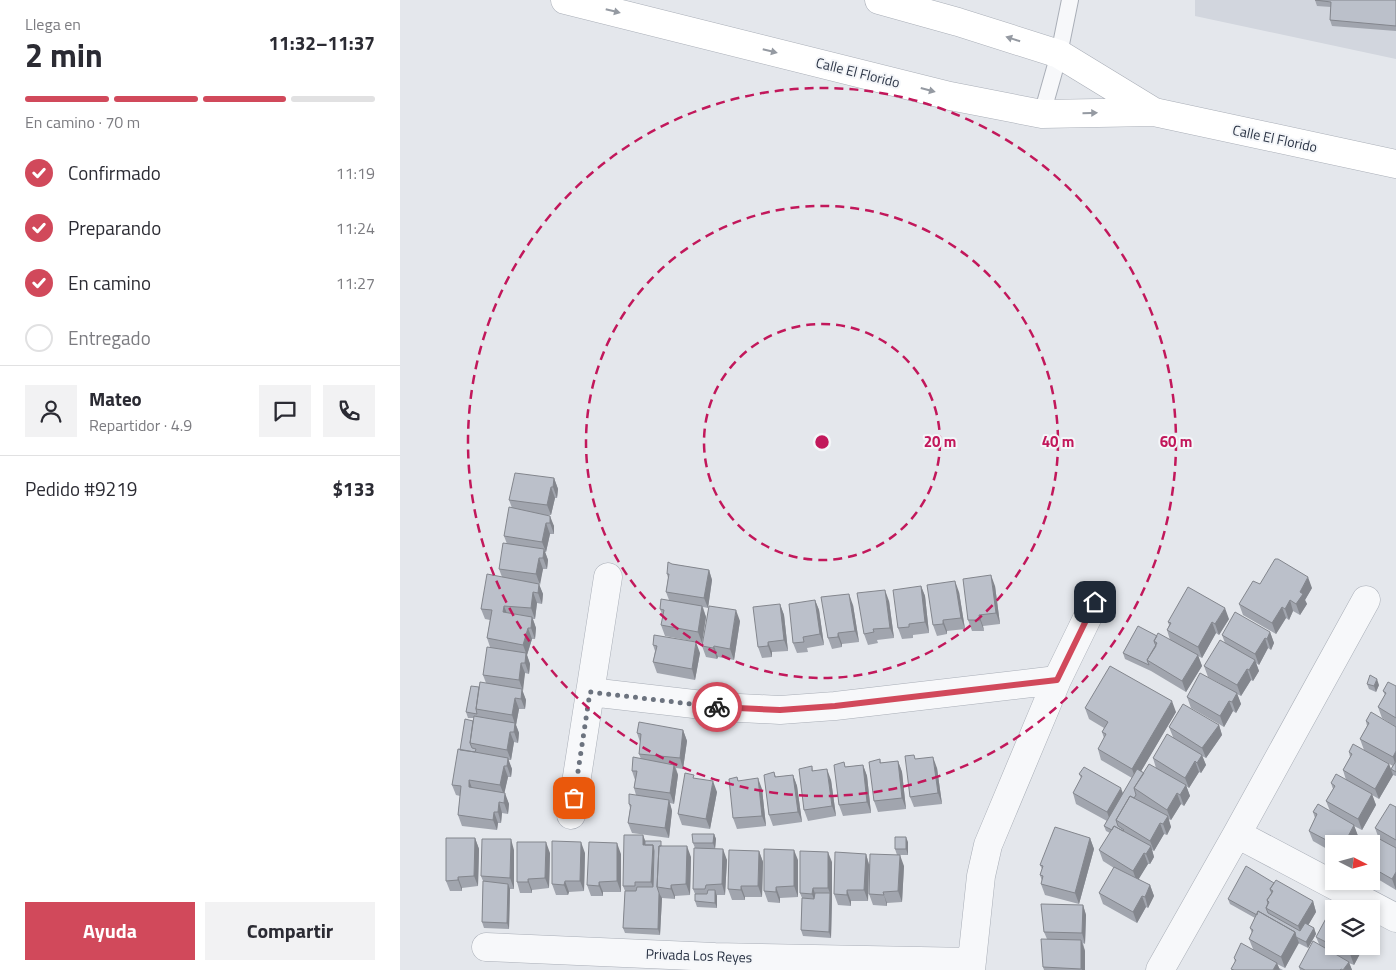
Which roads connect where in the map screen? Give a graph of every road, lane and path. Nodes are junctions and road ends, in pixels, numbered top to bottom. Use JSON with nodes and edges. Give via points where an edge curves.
{"nodes":[{"id":1,"x":565,"y":0,"type":"edge"},
{"id":2,"x":880,"y":0,"type":"edge"},
{"id":3,"x":1070,"y":0,"type":"edge"},
{"id":4,"x":1059,"y":54,"type":"junction"},
{"id":5,"x":1154,"y":112,"type":"junction"},
{"id":6,"x":1042,"y":114,"type":"junction"},
{"id":7,"x":1396,"y":164,"type":"edge"},
{"id":8,"x":608,"y":576,"type":"dead end"},
{"id":9,"x":1366,"y":600,"type":"dead end"},
{"id":10,"x":1095,"y":602,"type":"dead end"},
{"id":11,"x":1057,"y":680,"type":"junction"},
{"id":12,"x":590,"y":692,"type":"junction"},
{"id":13,"x":571,"y":815,"type":"dead end"},
{"id":14,"x":1237,"y":834,"type":"junction"},
{"id":15,"x":1396,"y":918,"type":"edge"},
{"id":16,"x":486,"y":948,"type":"dead end"},
{"id":17,"x":972,"y":966,"type":"edge"},
{"id":18,"x":1160,"y":970,"type":"edge"}],
"edges":[{"from":1,"to":6,"type":"main road","name":"Calle El Florido","one_way":true,"via":[[950,96]]},
{"from":4,"to":2,"type":"main road","name":"Calle El Florido","one_way":true},
{"from":3,"to":4,"type":"lane"},
{"from":4,"to":5,"type":"main road","name":"Calle El Florido"},
{"from":4,"to":6,"type":"lane"},
{"from":6,"to":5,"type":"main road","name":"Calle El Florido","one_way":true},
{"from":5,"to":7,"type":"main road","name":"Calle El Florido"},
{"from":8,"to":12,"type":"street"},
{"from":9,"to":14,"type":"street"},
{"from":10,"to":11,"type":"street"},
{"from":11,"to":12,"type":"street","via":[[780,710],[720,707]]},
{"from":11,"to":17,"type":"street","via":[[988,845],[981,876]]},
{"from":12,"to":13,"type":"street"},
{"from":14,"to":15,"type":"street"},
{"from":14,"to":18,"type":"street"},
{"from":16,"to":17,"type":"street","name":"Privada Los Reyes"}]}
